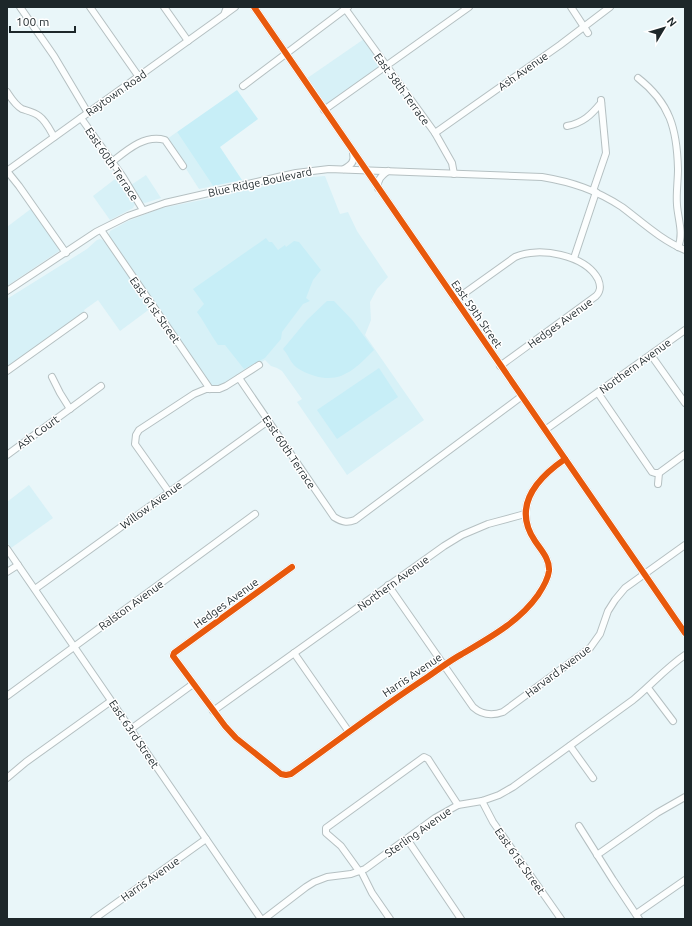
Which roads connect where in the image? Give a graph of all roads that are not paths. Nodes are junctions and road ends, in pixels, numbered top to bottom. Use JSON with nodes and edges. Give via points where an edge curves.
{"nodes":[{"id":1,"x":20,"y":7,"type":"edge"},
{"id":2,"x":90,"y":7,"type":"edge"},
{"id":3,"x":164,"y":7,"type":"edge"},
{"id":4,"x":227,"y":7,"type":"edge"},
{"id":5,"x":235,"y":7,"type":"edge"},
{"id":6,"x":254,"y":7,"type":"edge"},
{"id":7,"x":468,"y":7,"type":"edge"},
{"id":8,"x":571,"y":7,"type":"edge"},
{"id":9,"x":610,"y":7,"type":"edge"},
{"id":10,"x":346,"y":8,"type":"edge"},
{"id":11,"x":224,"y":15,"type":"junction"},
{"id":12,"x":584,"y":26,"type":"junction"},
{"id":13,"x":588,"y":33,"type":"dead end"},
{"id":14,"x":188,"y":41,"type":"junction"},
{"id":15,"x":285,"y":54,"type":"junction"},
{"id":16,"x":386,"y":67,"type":"junction"},
{"id":17,"x":139,"y":77,"type":"junction"},
{"id":18,"x":638,"y":78,"type":"dead end"},
{"id":19,"x":243,"y":86,"type":"dead end"},
{"id":20,"x":7,"y":92,"type":"edge"},
{"id":21,"x":324,"y":110,"type":"junction"},
{"id":22,"x":88,"y":113,"type":"junction"},
{"id":23,"x":81,"y":118,"type":"junction"},
{"id":24,"x":567,"y":126,"type":"dead end"},
{"id":25,"x":435,"y":133,"type":"junction"},
{"id":26,"x":54,"y":137,"type":"junction"},
{"id":27,"x":352,"y":150,"type":"junction"},
{"id":28,"x":112,"y":162,"type":"junction"},
{"id":29,"x":183,"y":166,"type":"dead end"},
{"id":30,"x":344,"y":169,"type":"junction"},
{"id":31,"x":366,"y":170,"type":"junction"},
{"id":32,"x":7,"y":171,"type":"edge"},
{"id":33,"x":388,"y":171,"type":"junction"},
{"id":34,"x":454,"y":174,"type":"junction"},
{"id":35,"x":378,"y":188,"type":"junction"},
{"id":36,"x":595,"y":191,"type":"junction"},
{"id":37,"x":143,"y":210,"type":"junction"},
{"id":38,"x":101,"y":230,"type":"junction"},
{"id":39,"x":678,"y":247,"type":"junction"},
{"id":40,"x":685,"y":250,"type":"edge"},
{"id":41,"x":66,"y":253,"type":"junction"},
{"id":42,"x":574,"y":258,"type":"junction"},
{"id":43,"x":7,"y":291,"type":"edge"},
{"id":44,"x":455,"y":300,"type":"junction"},
{"id":45,"x":84,"y":316,"type":"dead end"},
{"id":46,"x":685,"y":330,"type":"edge"},
{"id":47,"x":651,"y":355,"type":"junction"},
{"id":48,"x":259,"y":365,"type":"dead end"},
{"id":49,"x":500,"y":366,"type":"junction"},
{"id":50,"x":7,"y":372,"type":"edge"},
{"id":51,"x":52,"y":377,"type":"dead end"},
{"id":52,"x":239,"y":378,"type":"junction"},
{"id":53,"x":101,"y":386,"type":"dead end"},
{"id":54,"x":210,"y":389,"type":"junction"},
{"id":55,"x":598,"y":393,"type":"junction"},
{"id":56,"x":522,"y":396,"type":"junction"},
{"id":57,"x":685,"y":403,"type":"edge"},
{"id":58,"x":70,"y":409,"type":"junction"},
{"id":59,"x":268,"y":421,"type":"junction"},
{"id":60,"x":545,"y":430,"type":"junction"},
{"id":61,"x":685,"y":454,"type":"edge"},
{"id":62,"x":7,"y":455,"type":"edge"},
{"id":63,"x":565,"y":460,"type":"junction"},
{"id":64,"x":659,"y":473,"type":"junction"},
{"id":65,"x":658,"y":484,"type":"dead end"},
{"id":66,"x":169,"y":492,"type":"junction"},
{"id":67,"x":255,"y":514,"type":"dead end"},
{"id":68,"x":525,"y":514,"type":"junction"},
{"id":69,"x":685,"y":545,"type":"edge"},
{"id":70,"x":7,"y":549,"type":"edge"},
{"id":71,"x":18,"y":565,"type":"junction"},
{"id":72,"x":292,"y":567,"type":"dead end"},
{"id":73,"x":7,"y":572,"type":"edge"},
{"id":74,"x":644,"y":574,"type":"junction"},
{"id":75,"x":388,"y":585,"type":"junction"},
{"id":76,"x":34,"y":589,"type":"junction"},
{"id":77,"x":685,"y":633,"type":"edge"},
{"id":78,"x":74,"y":647,"type":"junction"},
{"id":79,"x":294,"y":653,"type":"junction"},
{"id":80,"x":685,"y":655,"type":"edge"},
{"id":81,"x":445,"y":665,"type":"junction"},
{"id":82,"x":193,"y":684,"type":"junction"},
{"id":83,"x":648,"y":688,"type":"junction"},
{"id":84,"x":7,"y":696,"type":"edge"},
{"id":85,"x":111,"y":701,"type":"junction"},
{"id":86,"x":213,"y":711,"type":"junction"},
{"id":87,"x":673,"y":721,"type":"dead end"},
{"id":88,"x":131,"y":729,"type":"junction"},
{"id":89,"x":349,"y":732,"type":"junction"},
{"id":90,"x":570,"y":746,"type":"junction"},
{"id":91,"x":7,"y":778,"type":"edge"},
{"id":92,"x":593,"y":778,"type":"dead end"},
{"id":93,"x":685,"y":798,"type":"edge"},
{"id":94,"x":482,"y":801,"type":"junction"},
{"id":95,"x":458,"y":805,"type":"junction"},
{"id":96,"x":579,"y":826,"type":"dead end"},
{"id":97,"x":206,"y":839,"type":"junction"},
{"id":98,"x":407,"y":839,"type":"junction"},
{"id":99,"x":597,"y":855,"type":"junction"},
{"id":100,"x":360,"y":871,"type":"junction"},
{"id":101,"x":685,"y":880,"type":"edge"},
{"id":102,"x":638,"y":916,"type":"edge"},
{"id":103,"x":94,"y":919,"type":"edge"},
{"id":104,"x":261,"y":919,"type":"edge"},
{"id":105,"x":390,"y":919,"type":"edge"},
{"id":106,"x":461,"y":919,"type":"edge"},
{"id":107,"x":561,"y":919,"type":"edge"}],
"edges":[{"from":1,"to":22,"type":"street","name":"East 60th Terrace","via":[[54,56]]},
{"from":2,"to":17,"type":"street"},
{"from":3,"to":14,"type":"street"},
{"from":4,"to":11,"type":"street"},
{"from":5,"to":11,"type":"street","name":"Raytown Road"},
{"from":6,"to":15,"type":"street","name":"East 59th Street"},
{"from":7,"to":16,"type":"street"},
{"from":8,"to":12,"type":"street"},
{"from":9,"to":12,"type":"street","name":"Ash Avenue"},
{"from":10,"to":15,"type":"street"},
{"from":10,"to":16,"type":"street","name":"East 58th Terrace"},
{"from":11,"to":14,"type":"street","name":"Raytown Road"},
{"from":12,"to":13,"type":"street"},
{"from":12,"to":25,"type":"street","name":"Ash Avenue"},
{"from":14,"to":17,"type":"street","name":"Raytown Road"},
{"from":15,"to":19,"type":"street"},
{"from":15,"to":21,"type":"street","name":"East 59th Street"},
{"from":16,"to":21,"type":"street"},
{"from":16,"to":25,"type":"street","name":"East 58th Terrace"},
{"from":17,"to":22,"type":"street","name":"Raytown Road"},
{"from":18,"to":39,"type":"street","via":[[663,102],[676,140],[677,205],[681,239]]},
{"from":20,"to":26,"type":"street","via":[[21,108],[39,116]]},
{"from":21,"to":27,"type":"street","name":"East 59th Street"},
{"from":22,"to":23,"type":"street","name":"Raytown Road"},
{"from":23,"to":26,"type":"street","name":"Raytown Road"},
{"from":23,"to":28,"type":"street","name":"East 60th Terrace"},
{"from":24,"to":36,"type":"street","via":[[584,120],[601,101],[606,153]]},
{"from":25,"to":34,"type":"street","name":"East 58th Terrace","via":[[452,163]]},
{"from":26,"to":32,"type":"street","name":"Raytown Road"},
{"from":27,"to":30,"type":"street","via":[[354,159]]},
{"from":27,"to":31,"type":"street","name":"East 59th Street"},
{"from":28,"to":29,"type":"street","via":[[130,148],[148,139],[162,139]]},
{"from":28,"to":37,"type":"street","name":"East 60th Terrace"},
{"from":30,"to":31,"type":"street","name":"Blue Ridge Boulevard"},
{"from":30,"to":37,"type":"street","name":"Blue Ridge Boulevard","via":[[296,172]]},
{"from":31,"to":33,"type":"street","name":"Blue Ridge Boulevard"},
{"from":31,"to":35,"type":"street","name":"East 59th Street"},
{"from":32,"to":41,"type":"street"},
{"from":33,"to":34,"type":"street","name":"Blue Ridge Boulevard"},
{"from":33,"to":35,"type":"street","via":[[379,179]]},
{"from":34,"to":36,"type":"street","name":"Blue Ridge Boulevard","via":[[542,177]]},
{"from":35,"to":44,"type":"street","name":"East 59th Street"},
{"from":36,"to":39,"type":"street","name":"Blue Ridge Boulevard"},
{"from":36,"to":42,"type":"street"},
{"from":37,"to":38,"type":"street","name":"Blue Ridge Boulevard"},
{"from":38,"to":41,"type":"street","name":"Blue Ridge Boulevard"},
{"from":38,"to":54,"type":"street","name":"East 61st Street"},
{"from":39,"to":40,"type":"street","name":"Blue Ridge Boulevard"},
{"from":41,"to":43,"type":"street","name":"Blue Ridge Boulevard"},
{"from":42,"to":44,"type":"street","via":[[544,253],[522,253]]},
{"from":42,"to":49,"type":"street","name":"Hedges Avenue","via":[[596,275],[600,284],[599,293]]},
{"from":44,"to":49,"type":"street","name":"East 59th Street"},
{"from":45,"to":50,"type":"street"},
{"from":46,"to":47,"type":"street","name":"Northern Avenue"},
{"from":47,"to":55,"type":"street","name":"Northern Avenue"},
{"from":47,"to":57,"type":"street"},
{"from":48,"to":52,"type":"street"},
{"from":49,"to":56,"type":"street","name":"East 59th Street"},
{"from":51,"to":58,"type":"street","name":"Ash Court"},
{"from":52,"to":54,"type":"street","via":[[226,386]]},
{"from":52,"to":59,"type":"street","name":"East 60th Terrace"},
{"from":53,"to":58,"type":"street","name":"Ash Court"},
{"from":54,"to":66,"type":"street","via":[[194,394],[142,428],[136,435],[136,444]]},
{"from":55,"to":60,"type":"street","name":"Northern Avenue"},
{"from":55,"to":64,"type":"street","via":[[651,470]]},
{"from":56,"to":59,"type":"street","name":"East 60th Terrace","via":[[356,520],[348,522],[334,517]]},
{"from":56,"to":60,"type":"street","name":"East 59th Street"},
{"from":58,"to":62,"type":"street","name":"Ash Court"},
{"from":59,"to":66,"type":"street","name":"Willow Avenue"},
{"from":60,"to":63,"type":"street","name":"East 59th Street"},
{"from":61,"to":64,"type":"street"},
{"from":63,"to":68,"type":"street","via":[[550,469],[539,482],[528,499]]},
{"from":63,"to":74,"type":"street","name":"East 59th Street"},
{"from":64,"to":65,"type":"street"},
{"from":66,"to":76,"type":"street","name":"Willow Avenue"},
{"from":67,"to":78,"type":"street","name":"Ralston Avenue"},
{"from":68,"to":75,"type":"street","name":"Northern Avenue","via":[[462,534]]},
{"from":68,"to":81,"type":"street","name":"Harris Avenue","via":[[528,528],[548,563],[549,571],[545,583],[517,618]]},
{"from":69,"to":74,"type":"street","name":"Harvard Avenue"},
{"from":70,"to":71,"type":"street","name":"East 63rd Street"},
{"from":71,"to":73,"type":"street"},
{"from":71,"to":76,"type":"street","name":"East 63rd Street"},
{"from":72,"to":82,"type":"street","name":"Hedges Avenue","via":[[174,653],[173,656]]},
{"from":74,"to":77,"type":"street","name":"East 59th Street"},
{"from":74,"to":81,"type":"street","name":"Harvard Avenue","via":[[625,588],[615,600],[600,634],[585,653],[503,712],[485,714],[473,707]]},
{"from":75,"to":79,"type":"street","name":"Northern Avenue"},
{"from":75,"to":81,"type":"street"},
{"from":76,"to":78,"type":"street","name":"East 63rd Street"},
{"from":78,"to":84,"type":"street","name":"Ralston Avenue"},
{"from":78,"to":85,"type":"street","name":"East 63rd Street"},
{"from":79,"to":86,"type":"street","name":"Northern Avenue"},
{"from":79,"to":89,"type":"street"},
{"from":80,"to":83,"type":"street","name":"Sterling Avenue"},
{"from":81,"to":89,"type":"street","name":"Harris Avenue"},
{"from":82,"to":86,"type":"street"},
{"from":82,"to":88,"type":"street"},
{"from":83,"to":87,"type":"street"},
{"from":83,"to":90,"type":"street","name":"Sterling Avenue"},
{"from":85,"to":88,"type":"street","name":"East 63rd Street"},
{"from":85,"to":91,"type":"street"},
{"from":86,"to":89,"type":"street","name":"Harris Avenue","via":[[236,738],[286,775]]},
{"from":88,"to":97,"type":"street","name":"East 63rd Street"},
{"from":90,"to":92,"type":"street"},
{"from":90,"to":94,"type":"street","name":"Sterling Avenue","via":[[513,787]]},
{"from":93,"to":99,"type":"street","via":[[657,813]]},
{"from":94,"to":95,"type":"street","name":"Sterling Avenue"},
{"from":94,"to":107,"type":"street","name":"East 61st Street","via":[[493,822]]},
{"from":95,"to":98,"type":"street","name":"Sterling Avenue"},
{"from":95,"to":100,"type":"street","via":[[425,757],[326,828],[326,832],[341,846]]},
{"from":96,"to":99,"type":"street"},
{"from":97,"to":103,"type":"street","name":"Harris Avenue"},
{"from":97,"to":104,"type":"street","name":"East 63rd Street"},
{"from":98,"to":100,"type":"street","name":"Sterling Avenue"},
{"from":98,"to":106,"type":"street"},
{"from":99,"to":102,"type":"street"},
{"from":100,"to":104,"type":"street","name":"Sterling Avenue","via":[[314,882]]},
{"from":100,"to":105,"type":"street"},
{"from":101,"to":102,"type":"street"}]}
